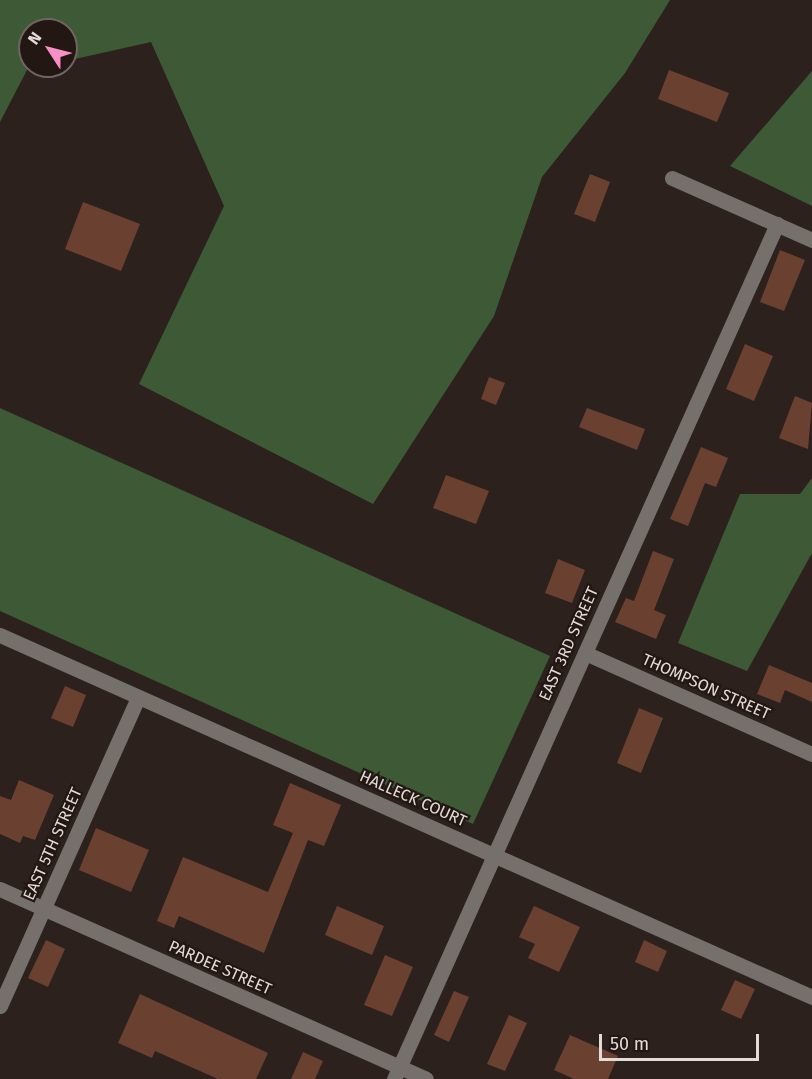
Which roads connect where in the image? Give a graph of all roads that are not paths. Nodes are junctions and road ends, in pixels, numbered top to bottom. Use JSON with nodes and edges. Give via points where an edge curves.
{"nodes":[{"id":1,"x":672,"y":178,"type":"dead end"},
{"id":2,"x":777,"y":224,"type":"junction"},
{"id":3,"x":812,"y":240,"type":"edge"},
{"id":4,"x":0,"y":635,"type":"edge"},
{"id":5,"x":585,"y":653,"type":"junction"},
{"id":6,"x":138,"y":696,"type":"junction"},
{"id":7,"x":812,"y":754,"type":"edge"},
{"id":8,"x":495,"y":855,"type":"junction"},
{"id":9,"x":0,"y":889,"type":"edge"},
{"id":10,"x":44,"y":909,"type":"junction"},
{"id":11,"x":812,"y":997,"type":"edge"},
{"id":12,"x":0,"y":1006,"type":"edge"},
{"id":13,"x":397,"y":1073,"type":"edge"},
{"id":14,"x":426,"y":1079,"type":"edge"}],
"edges":[{"from":1,"to":2,"type":"street"},
{"from":2,"to":3,"type":"street"},
{"from":2,"to":5,"type":"street","name":"EAST 3RD STREET"},
{"from":4,"to":6,"type":"street","name":"HALLECK COURT"},
{"from":5,"to":7,"type":"street","name":"THOMPSON STREET"},
{"from":5,"to":8,"type":"street","name":"EAST 3RD STREET"},
{"from":6,"to":8,"type":"street","name":"HALLECK COURT"},
{"from":6,"to":10,"type":"street","name":"EAST 5TH STREET"},
{"from":8,"to":11,"type":"street","name":"HALLECK COURT"},
{"from":8,"to":13,"type":"street","name":"EAST 3RD STREET"},
{"from":9,"to":10,"type":"street","name":"PARDEE STREET"},
{"from":10,"to":12,"type":"street","name":"EAST 5TH STREET"},
{"from":10,"to":13,"type":"street","name":"PARDEE STREET"},
{"from":13,"to":14,"type":"street","name":"PARDEE STREET"}]}
